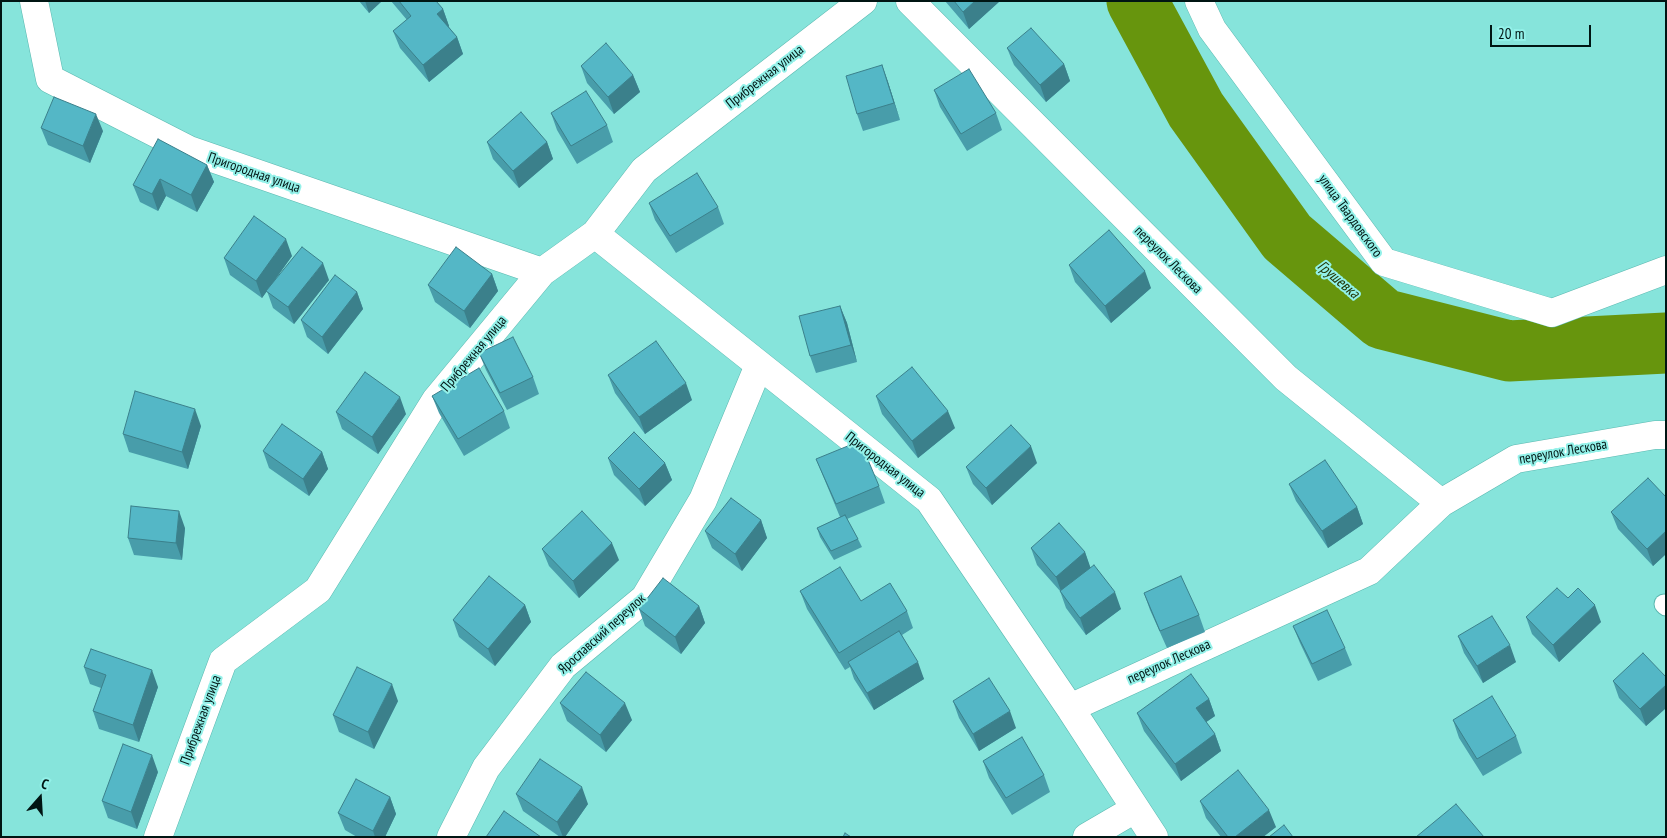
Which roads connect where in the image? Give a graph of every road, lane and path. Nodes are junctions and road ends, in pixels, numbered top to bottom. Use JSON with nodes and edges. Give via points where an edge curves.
{"nodes":[{"id":1,"x":34,"y":1,"type":"edge"},
{"id":2,"x":863,"y":1,"type":"edge"},
{"id":3,"x":910,"y":1,"type":"edge"},
{"id":4,"x":1198,"y":1,"type":"edge"},
{"id":5,"x":595,"y":234,"type":"junction"},
{"id":6,"x":1666,"y":270,"type":"edge"},
{"id":7,"x":542,"y":272,"type":"junction"},
{"id":8,"x":759,"y":365,"type":"junction"},
{"id":9,"x":1666,"y":435,"type":"edge"},
{"id":10,"x":1441,"y":502,"type":"junction"},
{"id":11,"x":1070,"y":708,"type":"junction"},
{"id":12,"x":1135,"y":809,"type":"junction"},
{"id":13,"x":158,"y":837,"type":"edge"},
{"id":14,"x":451,"y":837,"type":"edge"},
{"id":15,"x":1087,"y":837,"type":"edge"},
{"id":16,"x":1154,"y":837,"type":"edge"}],
"edges":[{"from":1,"to":7,"type":"street","name":"Пригородная улица","via":[[50,79],[188,150]]},
{"from":2,"to":5,"type":"street","name":"Прибрежная улица","via":[[644,170]]},
{"from":3,"to":10,"type":"street","name":"переулок Лескова","via":[[1286,378]]},
{"from":4,"to":6,"type":"street","name":"улица Твардовского","via":[[1212,29],[1384,262],[1552,313]]},
{"from":5,"to":7,"type":"street","name":"Прибрежная улица"},
{"from":5,"to":8,"type":"street","name":"Пригородная улица"},
{"from":7,"to":13,"type":"street","name":"Прибрежная улица","via":[[436,400],[318,590],[223,661]]},
{"from":8,"to":11,"type":"street","name":"Пригородная улица","via":[[929,500]]},
{"from":8,"to":14,"type":"street","name":"Ярославский переулок","via":[[703,500],[645,598],[563,666],[486,768]]},
{"from":9,"to":10,"type":"street","name":"переулок Лескова","via":[[1516,459]]},
{"from":10,"to":11,"type":"street","name":"переулок Лескова","via":[[1369,571]]},
{"from":11,"to":12,"type":"street","name":"Пригородная улица"},
{"from":12,"to":15,"type":"street"},
{"from":12,"to":16,"type":"street","name":"Пригородная улица"}]}
